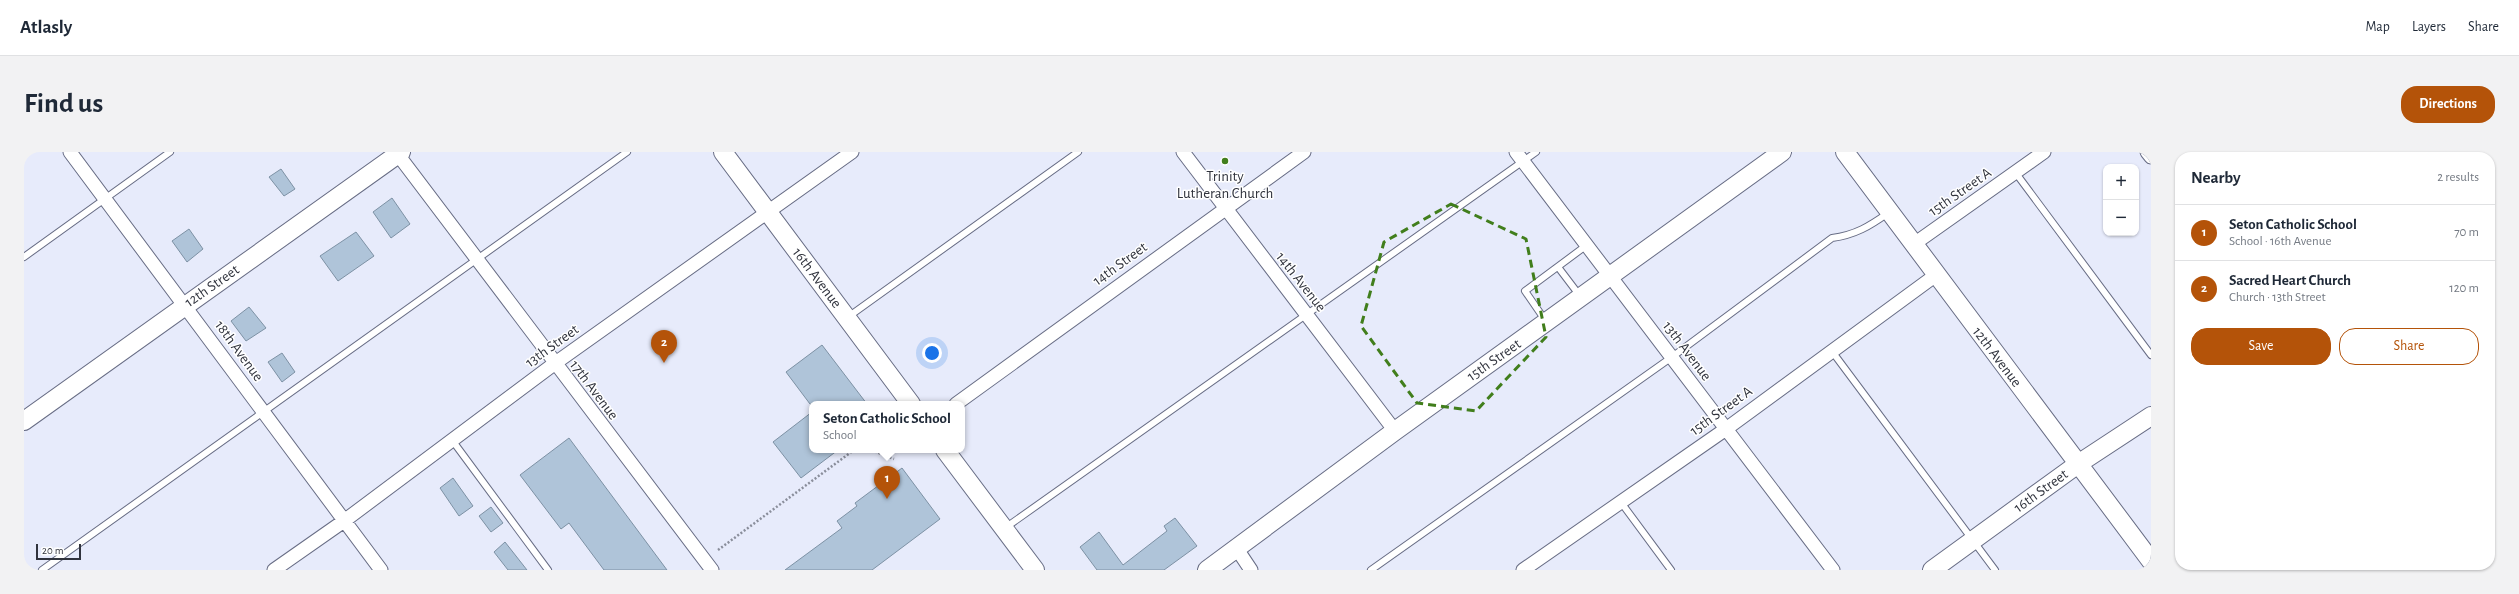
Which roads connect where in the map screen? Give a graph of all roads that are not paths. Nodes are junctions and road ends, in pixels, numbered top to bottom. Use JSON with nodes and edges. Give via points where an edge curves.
{"nodes":[{"id":1,"x":70,"y":152,"type":"edge"},
{"id":2,"x":170,"y":152,"type":"edge"},
{"id":3,"x":627,"y":152,"type":"edge"},
{"id":4,"x":723,"y":152,"type":"edge"},
{"id":5,"x":852,"y":152,"type":"edge"},
{"id":6,"x":1078,"y":152,"type":"edge"},
{"id":7,"x":1183,"y":152,"type":"edge"},
{"id":8,"x":1304,"y":152,"type":"edge"},
{"id":9,"x":1536,"y":152,"type":"edge"},
{"id":10,"x":1782,"y":152,"type":"edge"},
{"id":11,"x":1845,"y":152,"type":"edge"},
{"id":12,"x":2044,"y":152,"type":"edge"},
{"id":13,"x":2147,"y":152,"type":"edge"},
{"id":14,"x":398,"y":153,"type":"edge"},
{"id":15,"x":1519,"y":157,"type":"edge"},
{"id":16,"x":2151,"y":157,"type":"edge"},
{"id":17,"x":2015,"y":172,"type":"junction"},
{"id":18,"x":104,"y":199,"type":"junction"},
{"id":19,"x":1224,"y":208,"type":"junction"},
{"id":20,"x":768,"y":212,"type":"junction"},
{"id":21,"x":1890,"y":212,"type":"junction"},
{"id":22,"x":1914,"y":244,"type":"junction"},
{"id":23,"x":1587,"y":246,"type":"junction"},
{"id":24,"x":24,"y":257,"type":"edge"},
{"id":25,"x":475,"y":259,"type":"junction"},
{"id":26,"x":1558,"y":267,"type":"junction"},
{"id":27,"x":1936,"y":275,"type":"junction"},
{"id":28,"x":1611,"y":276,"type":"junction"},
{"id":29,"x":1581,"y":298,"type":"junction"},
{"id":30,"x":185,"y":305,"type":"junction"},
{"id":31,"x":1306,"y":314,"type":"junction"},
{"id":32,"x":847,"y":318,"type":"junction"},
{"id":33,"x":1547,"y":322,"type":"junction"},
{"id":34,"x":1831,"y":350,"type":"junction"},
{"id":35,"x":2151,"y":355,"type":"edge"},
{"id":36,"x":1672,"y":357,"type":"junction"},
{"id":37,"x":554,"y":364,"type":"junction"},
{"id":38,"x":909,"y":401,"type":"edge"},
{"id":39,"x":960,"y":401,"type":"edge"},
{"id":40,"x":264,"y":412,"type":"junction"},
{"id":41,"x":2151,"y":416,"type":"edge"},
{"id":42,"x":24,"y":421,"type":"edge"},
{"id":43,"x":1726,"y":429,"type":"junction"},
{"id":44,"x":1395,"y":430,"type":"junction"},
{"id":45,"x":452,"y":440,"type":"junction"},
{"id":46,"x":947,"y":453,"type":"edge"},
{"id":47,"x":2078,"y":464,"type":"junction"},
{"id":48,"x":1620,"y":501,"type":"junction"},
{"id":49,"x":344,"y":521,"type":"junction"},
{"id":50,"x":1004,"y":529,"type":"junction"},
{"id":51,"x":1973,"y":540,"type":"junction"},
{"id":52,"x":1237,"y":550,"type":"junction"},
{"id":53,"x":2151,"y":561,"type":"edge"},
{"id":54,"x":42,"y":570,"type":"edge"},
{"id":55,"x":274,"y":570,"type":"edge"},
{"id":56,"x":381,"y":570,"type":"edge"},
{"id":57,"x":548,"y":570,"type":"edge"},
{"id":58,"x":712,"y":570,"type":"edge"},
{"id":59,"x":1035,"y":570,"type":"edge"},
{"id":60,"x":1207,"y":570,"type":"edge"},
{"id":61,"x":1251,"y":570,"type":"edge"},
{"id":62,"x":1371,"y":570,"type":"edge"},
{"id":63,"x":1523,"y":570,"type":"edge"},
{"id":64,"x":1671,"y":570,"type":"edge"},
{"id":65,"x":1833,"y":570,"type":"edge"},
{"id":66,"x":1932,"y":570,"type":"edge"},
{"id":67,"x":1995,"y":570,"type":"edge"}],
"edges":[{"from":1,"to":18,"type":"street","name":"18th Avenue"},
{"from":2,"to":18,"type":"lane"},
{"from":3,"to":25,"type":"lane"},
{"from":4,"to":20,"type":"street","name":"16th Avenue"},
{"from":5,"to":20,"type":"street","name":"13th Street"},
{"from":6,"to":32,"type":"lane"},
{"from":7,"to":19,"type":"street","name":"14th Avenue"},
{"from":8,"to":19,"type":"street","name":"14th Street"},
{"from":9,"to":15,"type":"lane"},
{"from":10,"to":28,"type":"street","name":"15th Street"},
{"from":11,"to":21,"type":"street","name":"12th Avenue"},
{"from":12,"to":17,"type":"street","name":"15th Street A"},
{"from":13,"to":16,"type":"street"},
{"from":14,"to":25,"type":"street","name":"17th Avenue"},
{"from":14,"to":30,"type":"street","name":"12th Street"},
{"from":15,"to":23,"type":"street","name":"13th Avenue"},
{"from":15,"to":31,"type":"lane"},
{"from":17,"to":22,"type":"street","name":"15th Street A"},
{"from":17,"to":35,"type":"lane"},
{"from":18,"to":24,"type":"lane"},
{"from":18,"to":30,"type":"street","name":"18th Avenue"},
{"from":19,"to":31,"type":"street","name":"14th Avenue"},
{"from":19,"to":39,"type":"street","name":"14th Street"},
{"from":20,"to":32,"type":"street","name":"16th Avenue"},
{"from":20,"to":37,"type":"street","name":"13th Street"},
{"from":21,"to":22,"type":"street","name":"12th Avenue"},
{"from":21,"to":36,"type":"lane","via":[[1864,230],[1832,238]]},
{"from":22,"to":27,"type":"street","name":"12th Avenue"},
{"from":23,"to":26,"type":"lane"},
{"from":23,"to":28,"type":"street","name":"13th Avenue"},
{"from":25,"to":37,"type":"street","name":"17th Avenue"},
{"from":25,"to":40,"type":"lane"},
{"from":26,"to":29,"type":"lane"},
{"from":26,"to":33,"type":"lane","via":[[1525,291]]},
{"from":27,"to":34,"type":"street","name":"15th Street A"},
{"from":27,"to":47,"type":"street","name":"12th Avenue"},
{"from":28,"to":29,"type":"street","name":"15th Street"},
{"from":28,"to":36,"type":"street","name":"13th Avenue"},
{"from":29,"to":33,"type":"street","name":"15th Street"},
{"from":30,"to":40,"type":"street","name":"18th Avenue"},
{"from":30,"to":42,"type":"street","name":"12th Street"},
{"from":31,"to":44,"type":"street","name":"14th Avenue"},
{"from":31,"to":50,"type":"lane"},
{"from":32,"to":38,"type":"street","name":"16th Avenue"},
{"from":33,"to":44,"type":"street","name":"15th Street"},
{"from":34,"to":43,"type":"street","name":"15th Street A"},
{"from":34,"to":51,"type":"lane"},
{"from":36,"to":43,"type":"street","name":"13th Avenue"},
{"from":36,"to":62,"type":"lane"},
{"from":37,"to":45,"type":"street","name":"13th Street"},
{"from":37,"to":58,"type":"street","name":"17th Avenue"},
{"from":40,"to":49,"type":"street","name":"18th Avenue"},
{"from":40,"to":54,"type":"lane"},
{"from":41,"to":47,"type":"street","name":"16th Street"},
{"from":43,"to":48,"type":"street","name":"15th Street A"},
{"from":43,"to":65,"type":"street","name":"13th Avenue"},
{"from":44,"to":52,"type":"street","name":"15th Street"},
{"from":45,"to":49,"type":"street","name":"13th Street"},
{"from":45,"to":57,"type":"lane"},
{"from":46,"to":50,"type":"street"},
{"from":47,"to":51,"type":"street","name":"16th Street"},
{"from":47,"to":53,"type":"street","name":"12th Avenue"},
{"from":48,"to":63,"type":"street","name":"15th Street A"},
{"from":48,"to":64,"type":"lane"},
{"from":49,"to":55,"type":"street","name":"13th Street"},
{"from":49,"to":56,"type":"street","name":"18th Avenue"},
{"from":50,"to":59,"type":"street"},
{"from":51,"to":66,"type":"street","name":"16th Street"},
{"from":51,"to":67,"type":"lane"},
{"from":52,"to":60,"type":"street","name":"15th Street"},
{"from":52,"to":61,"type":"street"}]}
